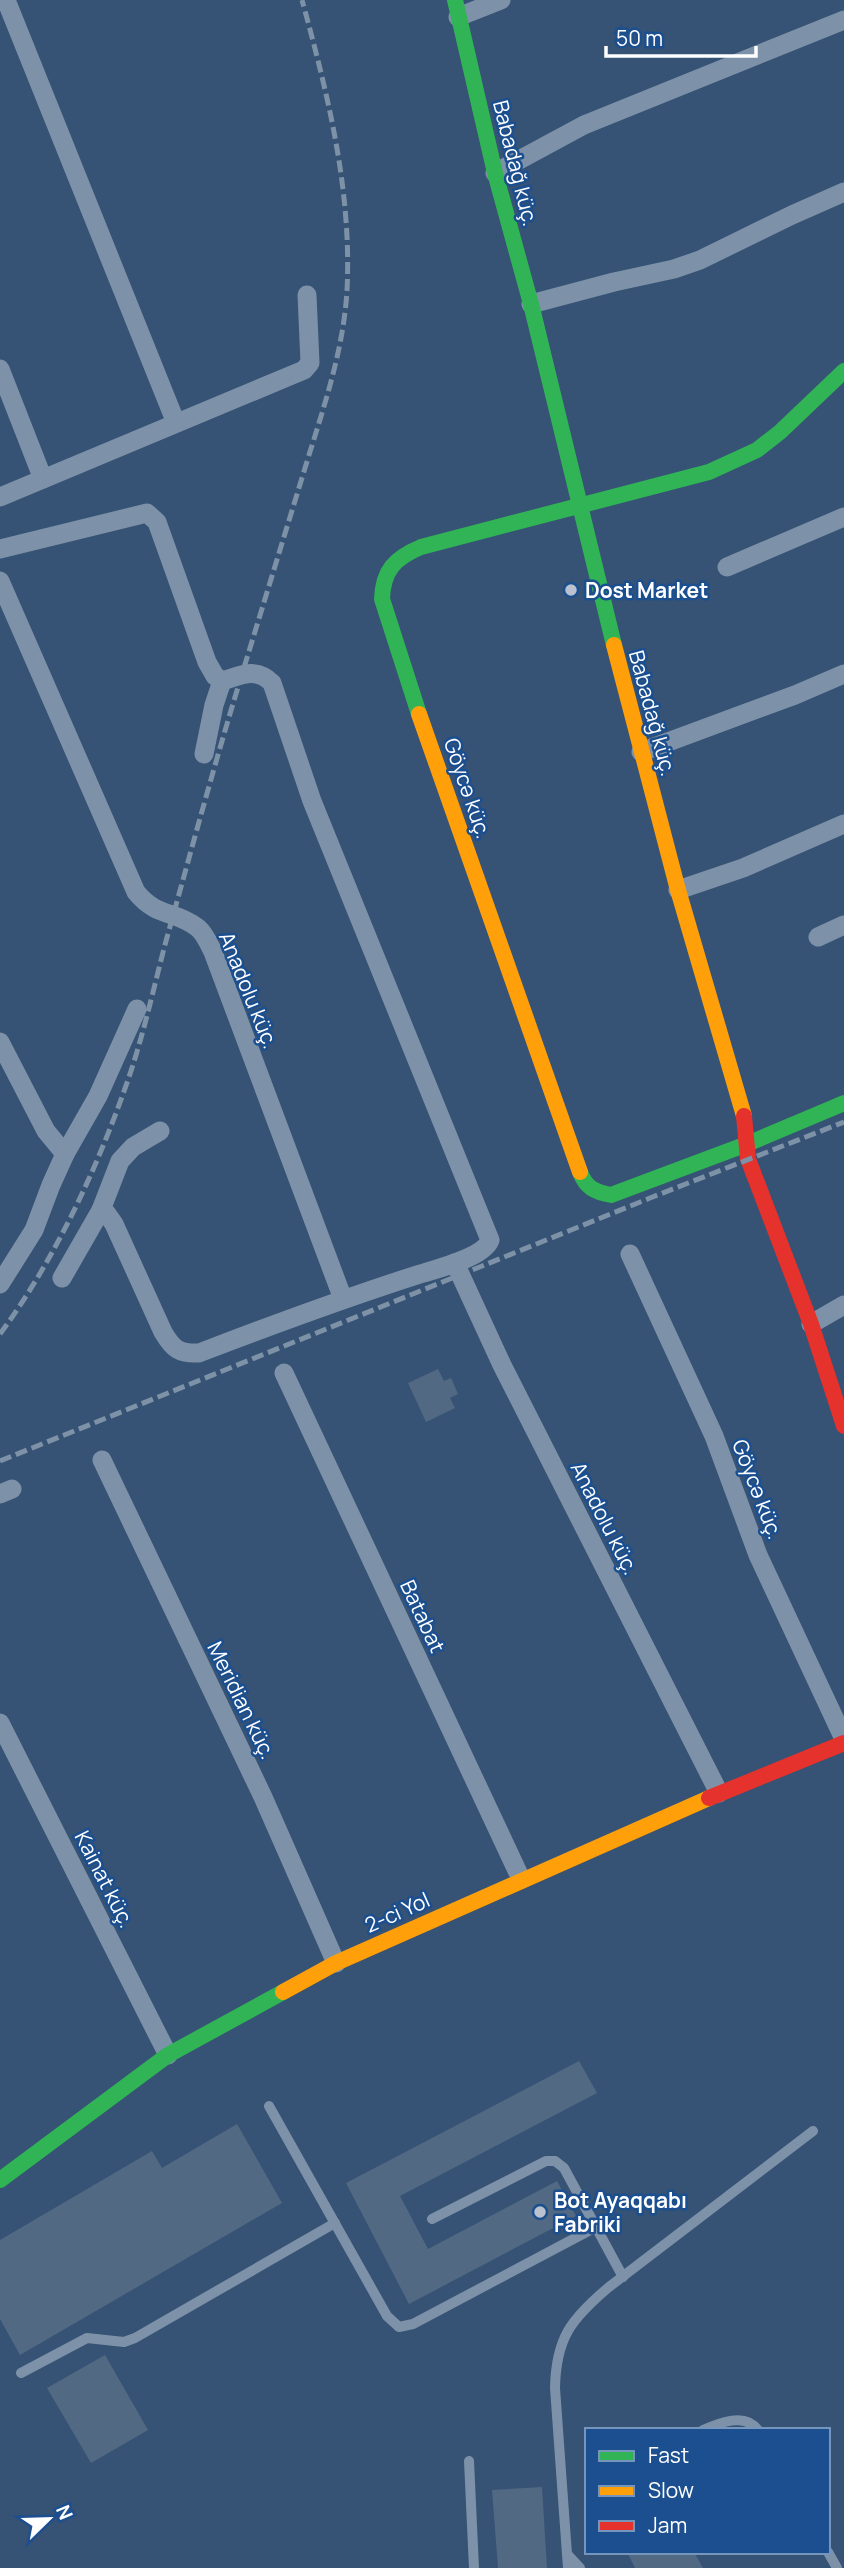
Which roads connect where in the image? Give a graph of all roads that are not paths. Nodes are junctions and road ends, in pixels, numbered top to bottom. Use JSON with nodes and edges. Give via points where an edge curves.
{"nodes":[{"id":1,"x":6,"y":0,"type":"edge"},
{"id":2,"x":501,"y":0,"type":"edge"},
{"id":3,"x":456,"y":8,"type":"edge"},
{"id":4,"x":844,"y":19,"type":"edge"},
{"id":5,"x":495,"y":173,"type":"junction"},
{"id":6,"x":844,"y":192,"type":"edge"},
{"id":7,"x":307,"y":295,"type":"dead end"},
{"id":8,"x":531,"y":304,"type":"junction"},
{"id":9,"x":0,"y":369,"type":"edge"},
{"id":10,"x":844,"y":371,"type":"edge"},
{"id":11,"x":176,"y":423,"type":"junction"},
{"id":12,"x":44,"y":479,"type":"junction"},
{"id":13,"x":0,"y":497,"type":"edge"},
{"id":14,"x":578,"y":507,"type":"junction"},
{"id":15,"x":844,"y":517,"type":"edge"},
{"id":16,"x":0,"y":550,"type":"edge"},
{"id":17,"x":727,"y":567,"type":"dead end"},
{"id":18,"x":0,"y":581,"type":"edge"},
{"id":19,"x":844,"y":674,"type":"edge"},
{"id":20,"x":222,"y":681,"type":"junction"},
{"id":21,"x":641,"y":752,"type":"junction"},
{"id":22,"x":204,"y":754,"type":"dead end"},
{"id":23,"x":844,"y":824,"type":"edge"},
{"id":24,"x":678,"y":890,"type":"junction"},
{"id":25,"x":844,"y":925,"type":"edge"},
{"id":26,"x":818,"y":937,"type":"dead end"},
{"id":27,"x":137,"y":1009,"type":"dead end"},
{"id":28,"x":0,"y":1042,"type":"edge"},
{"id":29,"x":844,"y":1103,"type":"edge"},
{"id":30,"x":160,"y":1131,"type":"dead end"},
{"id":31,"x":747,"y":1144,"type":"junction"},
{"id":32,"x":65,"y":1154,"type":"junction"},
{"id":33,"x":101,"y":1210,"type":"junction"},
{"id":34,"x":630,"y":1254,"type":"dead end"},
{"id":35,"x":455,"y":1263,"type":"junction"},
{"id":36,"x":62,"y":1278,"type":"dead end"},
{"id":37,"x":0,"y":1284,"type":"edge"},
{"id":38,"x":343,"y":1298,"type":"junction"},
{"id":39,"x":844,"y":1305,"type":"edge"},
{"id":40,"x":811,"y":1324,"type":"junction"},
{"id":41,"x":284,"y":1373,"type":"dead end"},
{"id":42,"x":844,"y":1426,"type":"edge"},
{"id":43,"x":102,"y":1460,"type":"dead end"},
{"id":44,"x":0,"y":1723,"type":"edge"},
{"id":45,"x":844,"y":1741,"type":"edge"},
{"id":46,"x":719,"y":1793,"type":"junction"},
{"id":47,"x":521,"y":1879,"type":"junction"},
{"id":48,"x":336,"y":1963,"type":"junction"},
{"id":49,"x":169,"y":2055,"type":"junction"},
{"id":50,"x":270,"y":2106,"type":"dead end"},
{"id":51,"x":813,"y":2131,"type":"dead end"},
{"id":52,"x":0,"y":2180,"type":"edge"},
{"id":53,"x":432,"y":2219,"type":"dead end"},
{"id":54,"x":335,"y":2223,"type":"junction"},
{"id":55,"x":596,"y":2227,"type":"junction"},
{"id":56,"x":623,"y":2277,"type":"junction"},
{"id":57,"x":21,"y":2373,"type":"dead end"},
{"id":58,"x":706,"y":2428,"type":"edge"},
{"id":59,"x":757,"y":2428,"type":"edge"},
{"id":60,"x":469,"y":2461,"type":"dead end"},
{"id":61,"x":567,"y":2554,"type":"junction"},
{"id":62,"x":474,"y":2568,"type":"edge"},
{"id":63,"x":568,"y":2568,"type":"edge"},
{"id":64,"x":580,"y":2568,"type":"edge"}],
"edges":[{"from":1,"to":11,"type":"street"},
{"from":2,"to":3,"type":"street"},
{"from":3,"to":5,"type":"street","name":"Babadağ küç."},
{"from":4,"to":5,"type":"street","via":[[584,125]]},
{"from":5,"to":8,"type":"street","name":"Babadağ küç."},
{"from":6,"to":8,"type":"street","via":[[674,269]]},
{"from":7,"to":11,"type":"street","via":[[310,363],[304,370]]},
{"from":8,"to":14,"type":"street","name":"Babadağ küç."},
{"from":9,"to":12,"type":"street"},
{"from":10,"to":14,"type":"street","name":"Göycə küç.","via":[[757,450],[709,472]]},
{"from":11,"to":12,"type":"street"},
{"from":12,"to":13,"type":"street"},
{"from":14,"to":21,"type":"street","name":"Babadağ küç."},
{"from":14,"to":31,"type":"street","name":"Göycə küç.","via":[[404,554],[391,563],[382,578],[382,599],[438,772],[584,1182],[595,1192],[611,1195]]},
{"from":15,"to":17,"type":"street"},
{"from":16,"to":20,"type":"street","via":[[152,515],[207,662]]},
{"from":18,"to":38,"type":"street","name":"Anadolu küç.","via":[[136,892],[157,911],[198,928],[213,952]]},
{"from":19,"to":21,"type":"street"},
{"from":20,"to":22,"type":"street"},
{"from":20,"to":35,"type":"street","via":[[255,673],[272,683],[316,814],[490,1240],[484,1249]]},
{"from":21,"to":24,"type":"street","name":"Babadağ küç."},
{"from":23,"to":24,"type":"street","via":[[743,868]]},
{"from":24,"to":31,"type":"street","name":"Babadağ küç.","via":[[739,1094]]},
{"from":25,"to":26,"type":"street"},
{"from":27,"to":32,"type":"street","via":[[99,1096]]},
{"from":28,"to":32,"type":"street","via":[[46,1131]]},
{"from":29,"to":31,"type":"street"},
{"from":30,"to":33,"type":"street","via":[[120,1161]]},
{"from":31,"to":40,"type":"street","name":"Babadağ küç.","via":[[753,1175]]},
{"from":32,"to":37,"type":"street","via":[[34,1230]]},
{"from":33,"to":36,"type":"street"},
{"from":33,"to":38,"type":"street","via":[[114,1224],[163,1332],[182,1354],[199,1353]]},
{"from":34,"to":45,"type":"street","name":"Göycə küç.","via":[[713,1436],[758,1555]]},
{"from":35,"to":38,"type":"street"},
{"from":35,"to":46,"type":"street","name":"Anadolu küç."},
{"from":39,"to":40,"type":"street"},
{"from":40,"to":42,"type":"street","name":"Babadağ küç."},
{"from":41,"to":47,"type":"street","name":"Batabat"},
{"from":43,"to":48,"type":"street","name":"Meridian küç.","via":[[264,1797]]},
{"from":44,"to":49,"type":"street","name":"Kainat küç."},
{"from":45,"to":46,"type":"street","name":"2-ci Yol"},
{"from":46,"to":47,"type":"street","name":"2-ci Yol"},
{"from":47,"to":48,"type":"street","name":"2-ci Yol"},
{"from":48,"to":49,"type":"street","name":"2-ci Yol"},
{"from":49,"to":52,"type":"street","name":"2-ci Yol"},
{"from":50,"to":54,"type":"lane"},
{"from":51,"to":56,"type":"lane"},
{"from":53,"to":55,"type":"lane","via":[[546,2161],[555,2161],[564,2168]]},
{"from":54,"to":55,"type":"lane","via":[[387,2316],[399,2327],[413,2324]]},
{"from":54,"to":57,"type":"lane","via":[[135,2338],[124,2342],[87,2337]]},
{"from":55,"to":56,"type":"lane"},
{"from":56,"to":61,"type":"lane","via":[[579,2316],[559,2346],[555,2364]]},
{"from":58,"to":59,"type":"lane","via":[[741,2420]]},
{"from":60,"to":62,"type":"lane"},
{"from":61,"to":63,"type":"lane"},
{"from":61,"to":64,"type":"lane"}]}
